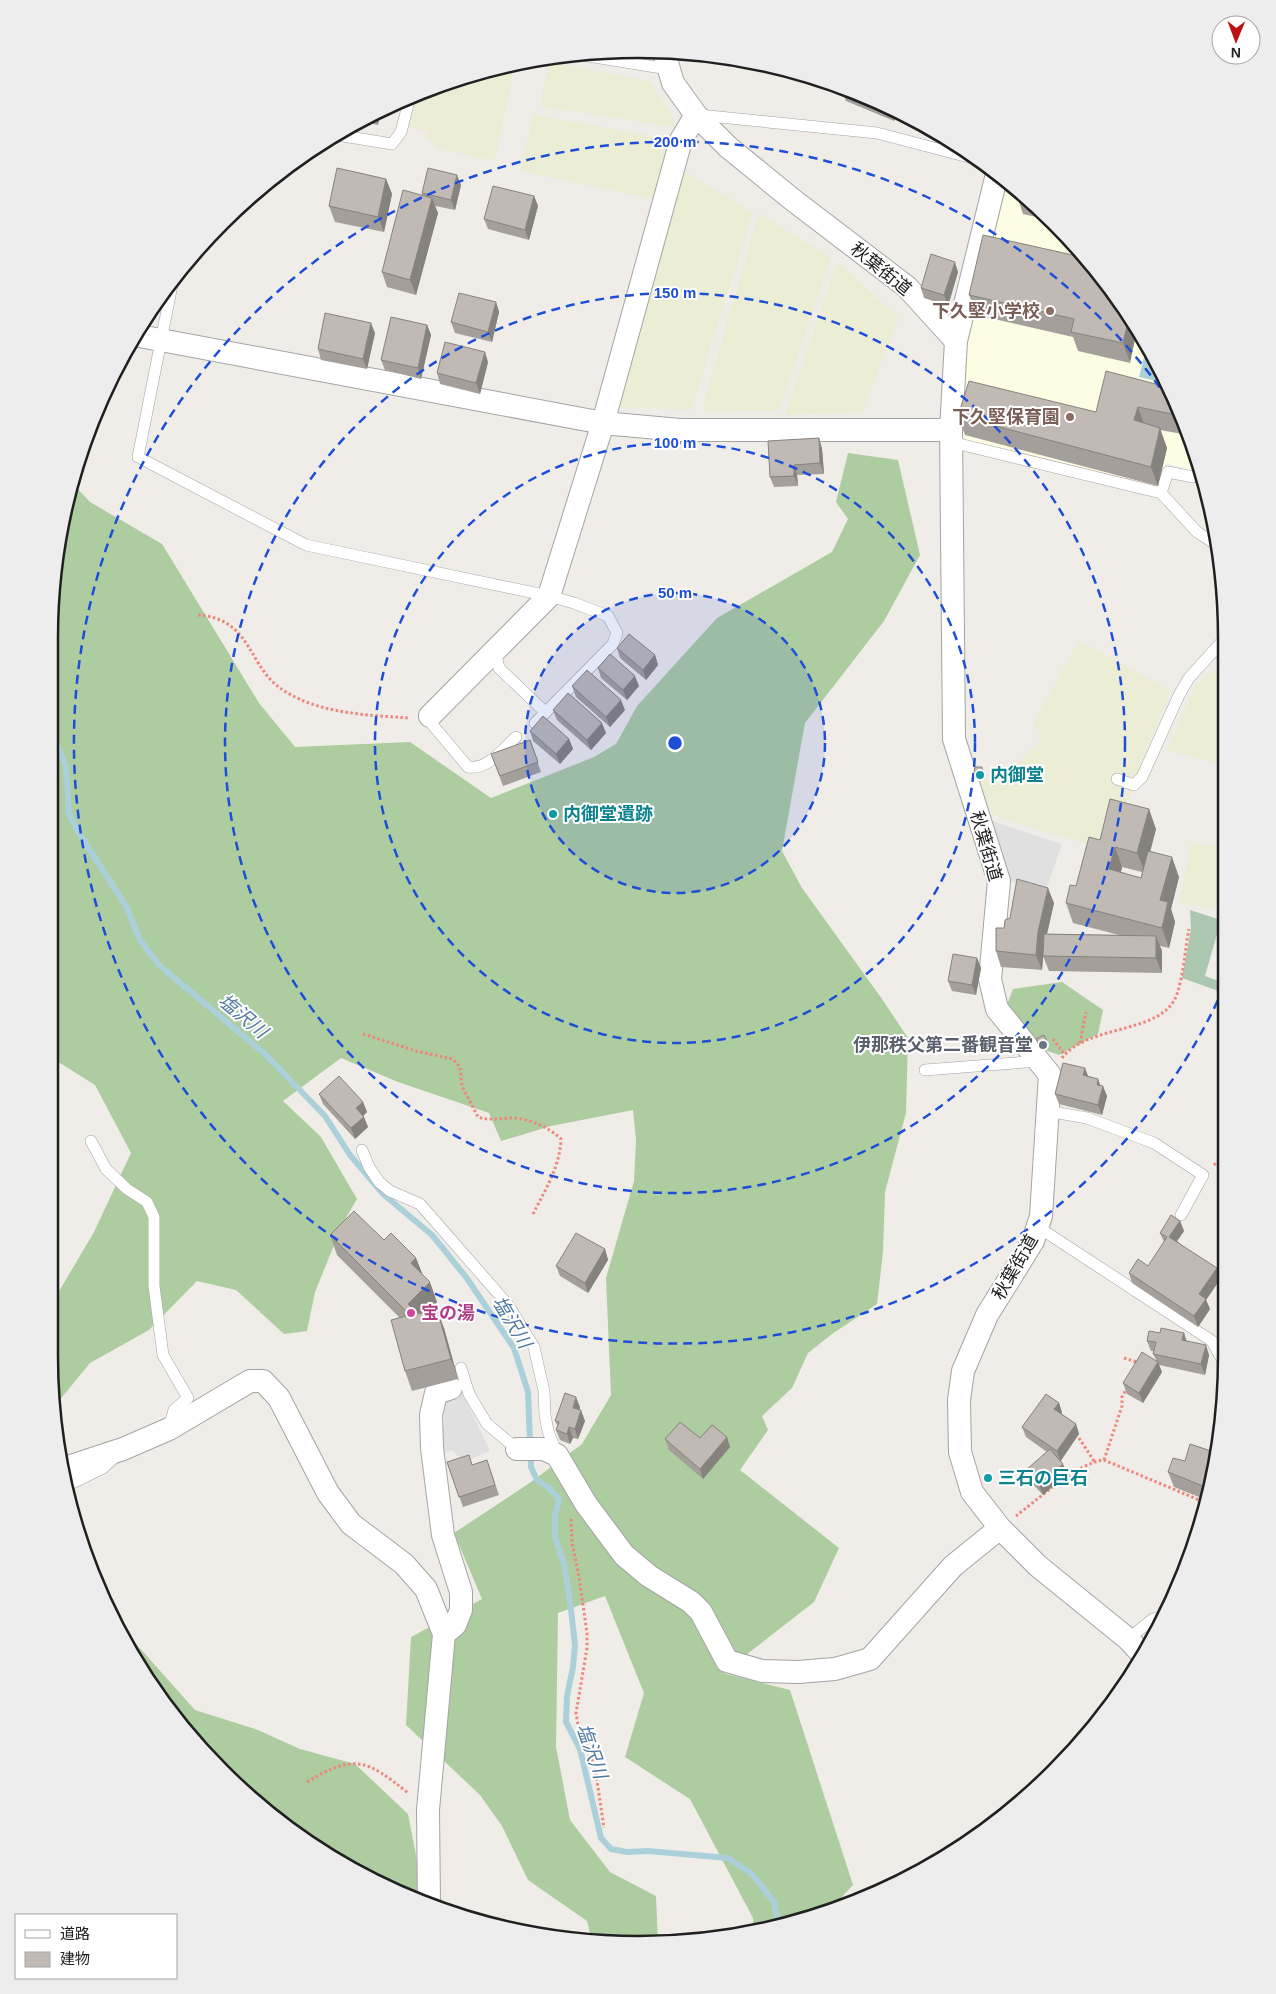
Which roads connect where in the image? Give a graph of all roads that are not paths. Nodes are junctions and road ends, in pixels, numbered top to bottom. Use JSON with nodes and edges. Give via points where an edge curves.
{"nodes":[{"id":1,"x":630,"y":58,"type":"edge"},
{"id":2,"x":666,"y":61,"type":"edge"},
{"id":3,"x":408,"y":106,"type":"edge"},
{"id":4,"x":696,"y":115,"type":"junction"},
{"id":5,"x":347,"y":136,"type":"edge"},
{"id":6,"x":961,"y":155,"type":"edge"},
{"id":7,"x":995,"y":181,"type":"edge"},
{"id":8,"x":170,"y":294,"type":"edge"},
{"id":9,"x":142,"y":336,"type":"edge"},
{"id":10,"x":162,"y":340,"type":"junction"},
{"id":11,"x":956,"y":341,"type":"junction"},
{"id":12,"x":603,"y":423,"type":"junction"},
{"id":13,"x":951,"y":436,"type":"junction"},
{"id":14,"x":1195,"y":475,"type":"edge"},
{"id":15,"x":1161,"y":492,"type":"junction"},
{"id":16,"x":1210,"y":540,"type":"edge"},
{"id":17,"x":549,"y":596,"type":"junction"},
{"id":18,"x":1218,"y":646,"type":"edge"},
{"id":19,"x":495,"y":650,"type":"junction"},
{"id":20,"x":545,"y":712,"type":"junction"},
{"id":21,"x":430,"y":716,"type":"joint"},
{"id":22,"x":535,"y":722,"type":"edge"},
{"id":23,"x":516,"y":737,"type":"dead end"},
{"id":24,"x":1118,"y":779,"type":"dead end"},
{"id":25,"x":1045,"y":1068,"type":"junction"},
{"id":26,"x":925,"y":1070,"type":"dead end"},
{"id":27,"x":1047,"y":1111,"type":"junction"},
{"id":28,"x":91,"y":1141,"type":"dead end"},
{"id":29,"x":362,"y":1150,"type":"dead end"},
{"id":30,"x":1181,"y":1215,"type":"dead end"},
{"id":31,"x":1038,"y":1228,"type":"junction"},
{"id":32,"x":1218,"y":1352,"type":"edge"},
{"id":33,"x":456,"y":1378,"type":"joint"},
{"id":34,"x":169,"y":1429,"type":"junction"},
{"id":35,"x":123,"y":1449,"type":"junction"},
{"id":36,"x":517,"y":1449,"type":"joint"},
{"id":37,"x":550,"y":1452,"type":"junction"},
{"id":38,"x":69,"y":1467,"type":"edge"},
{"id":39,"x":72,"y":1483,"type":"edge"},
{"id":40,"x":1000,"y":1528,"type":"junction"},
{"id":41,"x":1156,"y":1618,"type":"edge"},
{"id":42,"x":444,"y":1634,"type":"junction"},
{"id":43,"x":1136,"y":1647,"type":"edge"},
{"id":44,"x":429,"y":1897,"type":"edge"}],
"edges":[{"from":1,"to":2,"type":"lane"},
{"from":2,"to":4,"type":"street","name":"秋葉街道","via":[[673,83]]},
{"from":3,"to":5,"type":"lane","via":[[401,132],[392,144]]},
{"from":4,"to":6,"type":"lane","via":[[877,133]]},
{"from":4,"to":11,"type":"street","name":"秋葉街道","via":[[728,147],[908,288]]},
{"from":4,"to":12,"type":"street","via":[[681,140]]},
{"from":7,"to":11,"type":"street"},
{"from":8,"to":10,"type":"lane"},
{"from":9,"to":10,"type":"street"},
{"from":10,"to":12,"type":"street"},
{"from":10,"to":17,"type":"lane","via":[[138,457],[306,545]]},
{"from":11,"to":13,"type":"street","name":"秋葉街道"},
{"from":12,"to":13,"type":"street","via":[[680,430]]},
{"from":12,"to":17,"type":"street"},
{"from":13,"to":15,"type":"lane"},
{"from":13,"to":25,"type":"street","name":"秋葉街道","via":[[954,740],[999,881],[990,979],[997,1008]]},
{"from":14,"to":15,"type":"lane","via":[[1168,472]]},
{"from":15,"to":16,"type":"lane","via":[[1197,532]]},
{"from":17,"to":19,"type":"street"},
{"from":17,"to":20,"type":"lane","via":[[608,616],[617,633],[613,644]]},
{"from":18,"to":24,"type":"lane","via":[[1189,678],[1142,777],[1134,785]]},
{"from":19,"to":20,"type":"lane","via":[[499,668]]},
{"from":19,"to":21,"type":"street"},
{"from":20,"to":22,"type":"lane"},
{"from":21,"to":23,"type":"lane","via":[[431,723],[468,767],[486,765]]},
{"from":25,"to":26,"type":"lane"},
{"from":25,"to":27,"type":"street","name":"秋葉街道"},
{"from":27,"to":30,"type":"lane","via":[[1087,1118],[1154,1143],[1203,1175]]},
{"from":27,"to":31,"type":"street","name":"秋葉街道"},
{"from":28,"to":34,"type":"lane","via":[[106,1169],[147,1202],[154,1217],[154,1286],[164,1354],[188,1398],[174,1410]]},
{"from":29,"to":37,"type":"lane","via":[[379,1182],[390,1191],[420,1204],[509,1306],[534,1347],[544,1392]]},
{"from":31,"to":32,"type":"lane","via":[[1212,1341]]},
{"from":31,"to":40,"type":"street","name":"秋葉街道","via":[[987,1315],[963,1372],[959,1400],[960,1452],[964,1472],[972,1492]]},
{"from":33,"to":36,"type":"lane","via":[[470,1394],[487,1424]]},
{"from":33,"to":42,"type":"street","via":[[436,1393],[432,1414],[432,1448],[443,1535],[460,1592],[461,1610],[455,1625]]},
{"from":34,"to":35,"type":"street"},
{"from":34,"to":42,"type":"street","via":[[250,1381],[262,1381],[279,1398],[328,1493],[350,1524],[404,1564],[426,1589]]},
{"from":35,"to":38,"type":"street"},
{"from":35,"to":39,"type":"lane","via":[[103,1468]]},
{"from":36,"to":37,"type":"street"},
{"from":37,"to":40,"type":"street","via":[[624,1556],[701,1612],[727,1661],[762,1671],[835,1669],[870,1659],[953,1566]]},
{"from":40,"to":43,"type":"street","name":"秋葉街道","via":[[1038,1566]]},
{"from":41,"to":43,"type":"lane"},
{"from":42,"to":44,"type":"street","via":[[428,1810]]}]}
